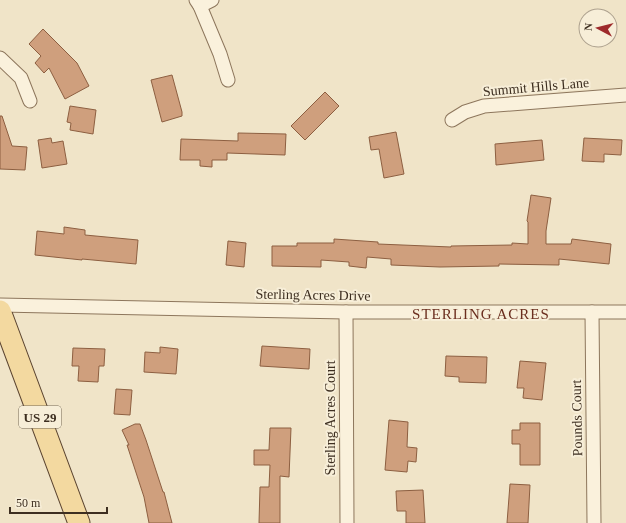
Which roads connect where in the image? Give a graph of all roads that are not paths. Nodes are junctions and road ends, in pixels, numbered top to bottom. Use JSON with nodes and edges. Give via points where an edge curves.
{"nodes":[{"id":1,"x":212,"y":0,"type":"edge"},
{"id":2,"x":198,"y":3,"type":"edge"},
{"id":3,"x":0,"y":58,"type":"edge"},
{"id":4,"x":228,"y":80,"type":"dead end"},
{"id":5,"x":626,"y":95,"type":"edge"},
{"id":6,"x":30,"y":101,"type":"dead end"},
{"id":7,"x":452,"y":120,"type":"dead end"},
{"id":8,"x":0,"y":306,"type":"edge"},
{"id":9,"x":0,"y":311,"type":"edge"},
{"id":10,"x":346,"y":312,"type":"junction"},
{"id":11,"x":592,"y":312,"type":"junction"},
{"id":12,"x":626,"y":312,"type":"edge"},
{"id":13,"x":79,"y":523,"type":"edge"},
{"id":14,"x":347,"y":523,"type":"edge"},
{"id":15,"x":594,"y":523,"type":"edge"}],
"edges":[{"from":1,"to":2,"type":"street"},
{"from":2,"to":4,"type":"street"},
{"from":3,"to":6,"type":"street","via":[[21,78]]},
{"from":5,"to":7,"type":"street","name":"Summit Hills Lane","via":[[484,106],[465,112]]},
{"from":8,"to":10,"type":"street","name":"Sterling Acres Drive"},
{"from":9,"to":13,"type":"main road","number":"US 29"},
{"from":10,"to":11,"type":"street","name":"Sterling Acres Drive"},
{"from":10,"to":14,"type":"street","name":"Sterling Acres Court"},
{"from":11,"to":12,"type":"street","name":"Sterling Acres Drive"},
{"from":11,"to":15,"type":"street","name":"Pounds Court"}]}
